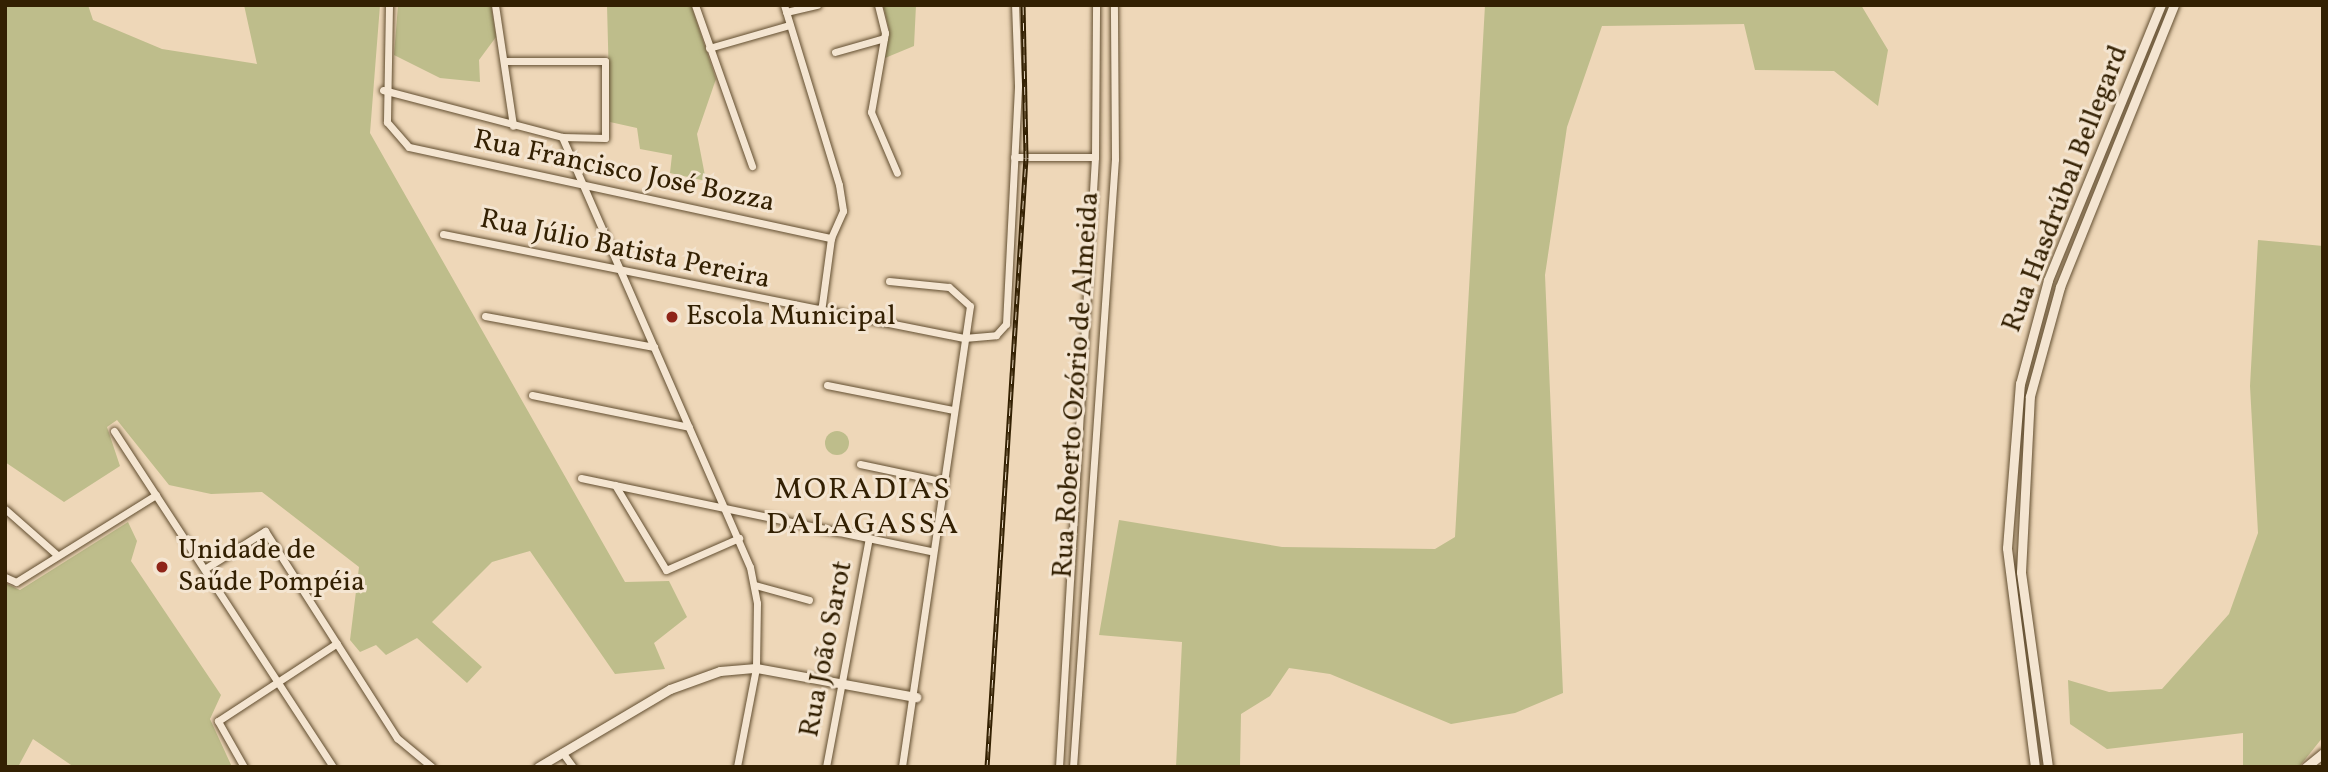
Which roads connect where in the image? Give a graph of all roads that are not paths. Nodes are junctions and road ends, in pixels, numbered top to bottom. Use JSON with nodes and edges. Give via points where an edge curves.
{"nodes":[{"id":1,"x":389,"y":5,"type":"edge"},
{"id":2,"x":495,"y":5,"type":"edge"},
{"id":3,"x":695,"y":5,"type":"edge"},
{"id":4,"x":817,"y":5,"type":"edge"},
{"id":5,"x":878,"y":5,"type":"edge"},
{"id":6,"x":1015,"y":5,"type":"edge"},
{"id":7,"x":1096,"y":5,"type":"edge"},
{"id":8,"x":1114,"y":5,"type":"edge"},
{"id":9,"x":2161,"y":5,"type":"edge"},
{"id":10,"x":2174,"y":5,"type":"edge"},
{"id":11,"x":785,"y":9,"type":"edge"},
{"id":12,"x":790,"y":25,"type":"junction"},
{"id":13,"x":884,"y":38,"type":"junction"},
{"id":14,"x":709,"y":48,"type":"junction"},
{"id":15,"x":835,"y":52,"type":"dead end"},
{"id":16,"x":507,"y":61,"type":"junction"},
{"id":17,"x":383,"y":90,"type":"junction"},
{"id":18,"x":513,"y":126,"type":"junction"},
{"id":19,"x":562,"y":137,"type":"junction"},
{"id":20,"x":1014,"y":157,"type":"junction"},
{"id":21,"x":1095,"y":157,"type":"junction"},
{"id":22,"x":752,"y":166,"type":"dead end"},
{"id":23,"x":897,"y":173,"type":"dead end"},
{"id":24,"x":582,"y":184,"type":"junction"},
{"id":25,"x":443,"y":234,"type":"dead end"},
{"id":26,"x":831,"y":238,"type":"junction"},
{"id":27,"x":618,"y":268,"type":"junction"},
{"id":28,"x":889,"y":281,"type":"dead end"},
{"id":29,"x":821,"y":312,"type":"junction"},
{"id":30,"x":485,"y":316,"type":"dead end"},
{"id":31,"x":964,"y":338,"type":"junction"},
{"id":32,"x":654,"y":348,"type":"junction"},
{"id":33,"x":827,"y":385,"type":"dead end"},
{"id":34,"x":532,"y":395,"type":"dead end"},
{"id":35,"x":953,"y":410,"type":"junction"},
{"id":36,"x":689,"y":427,"type":"junction"},
{"id":37,"x":114,"y":431,"type":"dead end"},
{"id":38,"x":860,"y":464,"type":"dead end"},
{"id":39,"x":580,"y":478,"type":"dead end"},
{"id":40,"x":941,"y":481,"type":"junction"},
{"id":41,"x":615,"y":485,"type":"junction"},
{"id":42,"x":1076,"y":489,"type":"junction"},
{"id":43,"x":1090,"y":491,"type":"junction"},
{"id":44,"x":156,"y":495,"type":"junction"},
{"id":45,"x":727,"y":508,"type":"junction"},
{"id":46,"x":5,"y":509,"type":"edge"},
{"id":47,"x":1073,"y":533,"type":"junction"},
{"id":48,"x":1087,"y":534,"type":"junction"},
{"id":49,"x":738,"y":538,"type":"junction"},
{"id":50,"x":869,"y":538,"type":"junction"},
{"id":51,"x":931,"y":551,"type":"junction"},
{"id":52,"x":57,"y":555,"type":"junction"},
{"id":53,"x":206,"y":568,"type":"junction"},
{"id":54,"x":5,"y":577,"type":"edge"},
{"id":55,"x":755,"y":585,"type":"junction"},
{"id":56,"x":809,"y":600,"type":"dead end"},
{"id":57,"x":337,"y":643,"type":"junction"},
{"id":58,"x":756,"y":668,"type":"junction"},
{"id":59,"x":279,"y":681,"type":"junction"},
{"id":60,"x":844,"y":684,"type":"junction"},
{"id":61,"x":916,"y":697,"type":"junction"},
{"id":62,"x":1059,"y":744,"type":"junction"},
{"id":63,"x":1073,"y":744,"type":"junction"},
{"id":64,"x":562,"y":752,"type":"junction"},
{"id":65,"x":2323,"y":753,"type":"edge"},
{"id":66,"x":244,"y":767,"type":"edge"},
{"id":67,"x":333,"y":767,"type":"edge"},
{"id":68,"x":432,"y":767,"type":"edge"},
{"id":69,"x":538,"y":767,"type":"edge"},
{"id":70,"x":573,"y":767,"type":"edge"},
{"id":71,"x":737,"y":767,"type":"edge"},
{"id":72,"x":826,"y":767,"type":"edge"},
{"id":73,"x":902,"y":767,"type":"edge"},
{"id":74,"x":1059,"y":767,"type":"edge"},
{"id":75,"x":1073,"y":767,"type":"edge"},
{"id":76,"x":2035,"y":767,"type":"edge"},
{"id":77,"x":2048,"y":767,"type":"edge"},
{"id":78,"x":2306,"y":767,"type":"edge"}],
"edges":[{"from":1,"to":17,"type":"street"},
{"from":2,"to":16,"type":"street"},
{"from":3,"to":14,"type":"street"},
{"from":4,"to":11,"type":"street"},
{"from":5,"to":13,"type":"street"},
{"from":6,"to":20,"type":"street"},
{"from":7,"to":21,"type":"street"},
{"from":8,"to":43,"type":"street","name":"Rua Roberto Ozório de Almeida","via":[[1115,159]]},
{"from":9,"to":76,"type":"street","name":"Rua Hasdrúbal Bellegard","via":[[2048,280],[2020,384],[2007,548]]},
{"from":10,"to":77,"type":"street","name":"Rua Hasdrúbal Bellegard","via":[[2060,288],[2031,396],[2021,572]]},
{"from":11,"to":12,"type":"street"},
{"from":12,"to":14,"type":"street"},
{"from":12,"to":26,"type":"street","via":[[839,185],[843,211]]},
{"from":13,"to":15,"type":"street"},
{"from":13,"to":23,"type":"street","via":[[871,112]]},
{"from":14,"to":22,"type":"street"},
{"from":16,"to":18,"type":"street"},
{"from":16,"to":19,"type":"street","via":[[605,61],[605,138]]},
{"from":17,"to":18,"type":"street"},
{"from":17,"to":24,"type":"street","name":"Rua Francisco José Bozza","via":[[387,122],[409,147]]},
{"from":18,"to":19,"type":"street"},
{"from":19,"to":24,"type":"street"},
{"from":20,"to":21,"type":"street"},
{"from":20,"to":31,"type":"street","via":[[1006,324],[981,341]]},
{"from":21,"to":42,"type":"street"},
{"from":24,"to":26,"type":"street","name":"Rua Francisco José Bozza"},
{"from":24,"to":27,"type":"street"},
{"from":25,"to":27,"type":"street","name":"Rua Júlio Batista Pereira"},
{"from":26,"to":29,"type":"street"},
{"from":27,"to":29,"type":"street","name":"Rua Júlio Batista Pereira"},
{"from":27,"to":32,"type":"street"},
{"from":28,"to":31,"type":"street","via":[[949,287],[963,295],[970,306]]},
{"from":29,"to":31,"type":"street","name":"Rua Júlio Batista Pereira"},
{"from":30,"to":32,"type":"street"},
{"from":31,"to":35,"type":"street"},
{"from":32,"to":36,"type":"street"},
{"from":33,"to":35,"type":"street"},
{"from":34,"to":36,"type":"street"},
{"from":35,"to":40,"type":"street"},
{"from":36,"to":45,"type":"street"},
{"from":37,"to":44,"type":"street"},
{"from":38,"to":40,"type":"street"},
{"from":39,"to":41,"type":"street"},
{"from":40,"to":51,"type":"street"},
{"from":41,"to":45,"type":"street"},
{"from":41,"to":49,"type":"street","via":[[666,570]]},
{"from":42,"to":43,"type":"street"},
{"from":42,"to":47,"type":"street"},
{"from":43,"to":48,"type":"street","name":"Rua Roberto Ozório de Almeida"},
{"from":44,"to":52,"type":"street"},
{"from":44,"to":53,"type":"street"},
{"from":45,"to":49,"type":"street"},
{"from":45,"to":50,"type":"street"},
{"from":46,"to":52,"type":"street"},
{"from":47,"to":48,"type":"street"},
{"from":47,"to":62,"type":"street"},
{"from":48,"to":63,"type":"street","name":"Rua Roberto Ozório de Almeida"},
{"from":49,"to":55,"type":"street"},
{"from":50,"to":51,"type":"street"},
{"from":50,"to":60,"type":"street","name":"Rua João Sarot"},
{"from":51,"to":61,"type":"street"},
{"from":52,"to":54,"type":"street","via":[[16,582]]},
{"from":53,"to":57,"type":"street","via":[[265,531]]},
{"from":53,"to":59,"type":"street"},
{"from":55,"to":56,"type":"street"},
{"from":55,"to":58,"type":"street"},
{"from":57,"to":59,"type":"street"},
{"from":57,"to":68,"type":"street","via":[[397,738]]},
{"from":58,"to":60,"type":"street"},
{"from":58,"to":64,"type":"street","via":[[693,678]]},
{"from":58,"to":71,"type":"street"},
{"from":59,"to":66,"type":"street","via":[[218,721]]},
{"from":59,"to":67,"type":"street"},
{"from":60,"to":61,"type":"street"},
{"from":60,"to":72,"type":"street","name":"Rua João Sarot"},
{"from":61,"to":73,"type":"street"},
{"from":62,"to":63,"type":"street"},
{"from":62,"to":74,"type":"street"},
{"from":63,"to":75,"type":"street","name":"Rua Roberto Ozório de Almeida"},
{"from":64,"to":69,"type":"street"},
{"from":64,"to":70,"type":"street"},
{"from":65,"to":78,"type":"street"}]}
